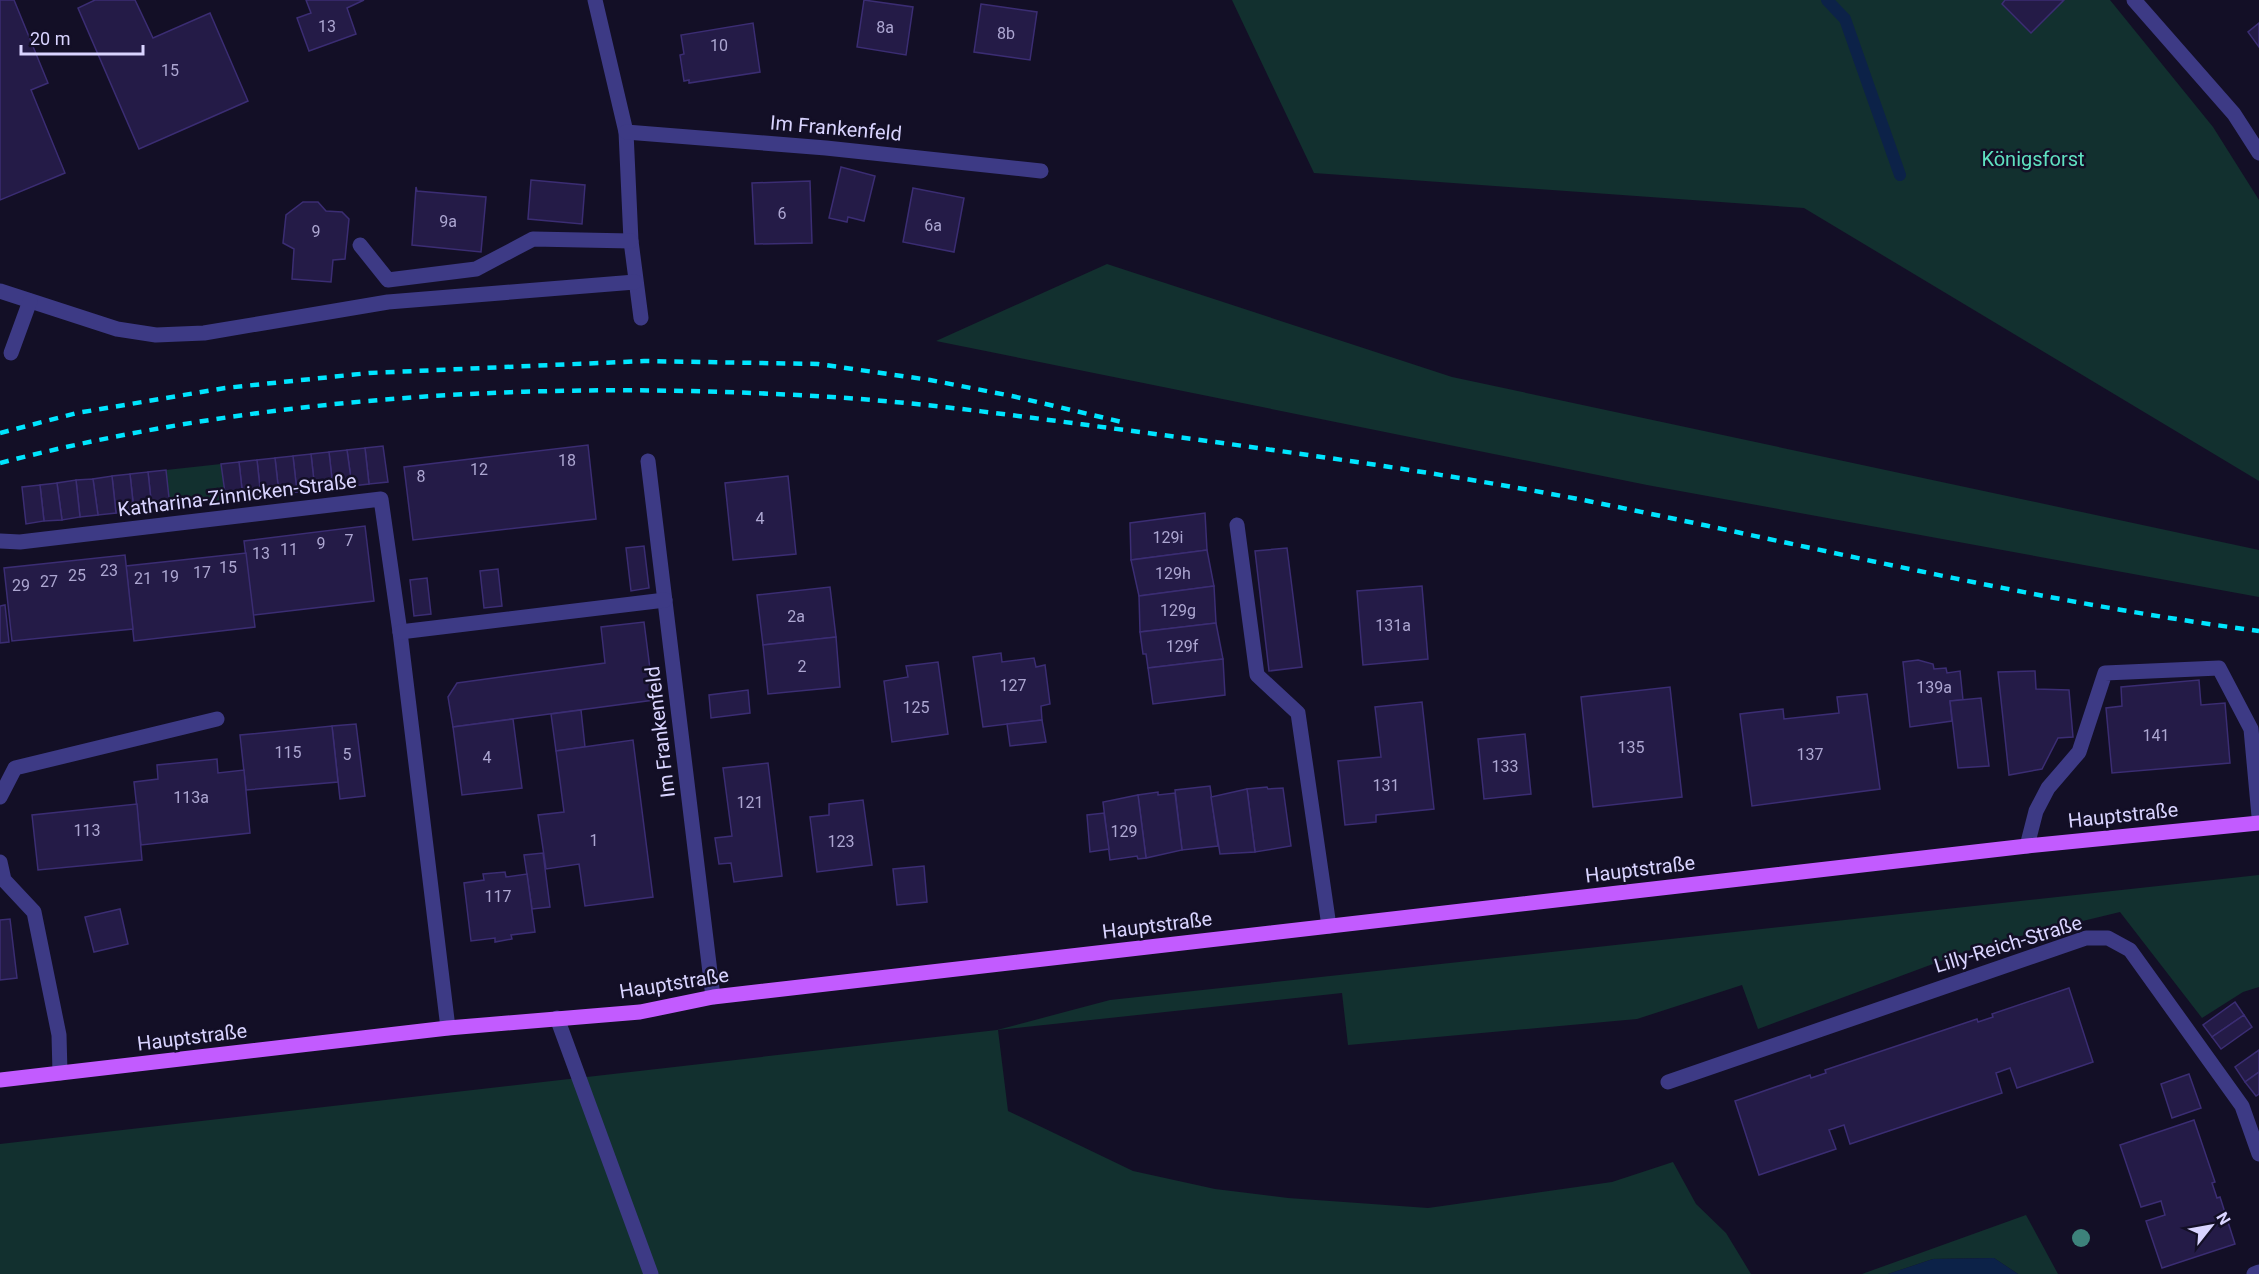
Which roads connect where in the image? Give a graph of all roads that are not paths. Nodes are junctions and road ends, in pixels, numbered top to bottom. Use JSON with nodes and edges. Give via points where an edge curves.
{"nodes":[{"id":1,"x":595,"y":0,"type":"edge"},
{"id":2,"x":2134,"y":0,"type":"edge"},
{"id":3,"x":626,"y":132,"type":"junction"},
{"id":4,"x":2259,"y":153,"type":"edge"},
{"id":5,"x":1041,"y":171,"type":"dead end"},
{"id":6,"x":631,"y":241,"type":"junction"},
{"id":7,"x":360,"y":245,"type":"dead end"},
{"id":8,"x":635,"y":282,"type":"junction"},
{"id":9,"x":0,"y":291,"type":"edge"},
{"id":10,"x":30,"y":301,"type":"junction"},
{"id":11,"x":641,"y":318,"type":"dead end"},
{"id":12,"x":11,"y":353,"type":"dead end"},
{"id":13,"x":648,"y":461,"type":"dead end"},
{"id":14,"x":1237,"y":525,"type":"dead end"},
{"id":15,"x":0,"y":541,"type":"edge"},
{"id":16,"x":665,"y":600,"type":"junction"},
{"id":17,"x":400,"y":632,"type":"junction"},
{"id":18,"x":217,"y":719,"type":"dead end"},
{"id":19,"x":2255,"y":728,"type":"edge"},
{"id":20,"x":0,"y":797,"type":"edge"},
{"id":21,"x":2259,"y":816,"type":"edge"},
{"id":22,"x":2259,"y":823,"type":"edge"},
{"id":23,"x":2027,"y":846,"type":"junction"},
{"id":24,"x":0,"y":862,"type":"edge"},
{"id":25,"x":1329,"y":926,"type":"junction"},
{"id":26,"x":713,"y":997,"type":"junction"},
{"id":27,"x":557,"y":1018,"type":"junction"},
{"id":28,"x":448,"y":1028,"type":"junction"},
{"id":29,"x":60,"y":1073,"type":"junction"},
{"id":30,"x":0,"y":1080,"type":"edge"},
{"id":31,"x":1668,"y":1082,"type":"dead end"},
{"id":32,"x":2259,"y":1154,"type":"edge"},
{"id":33,"x":2259,"y":1272,"type":"edge"},
{"id":34,"x":651,"y":1274,"type":"edge"},
{"id":35,"x":2254,"y":1274,"type":"edge"}],
"edges":[{"from":1,"to":3,"type":"street"},
{"from":2,"to":4,"type":"street","via":[[2234,114]]},
{"from":3,"to":5,"type":"street","name":"Im Frankenfeld","via":[[826,147]]},
{"from":3,"to":6,"type":"street"},
{"from":6,"to":7,"type":"street","via":[[532,239],[476,269],[388,280]]},
{"from":6,"to":8,"type":"street"},
{"from":8,"to":10,"type":"street","via":[[388,302],[204,333],[156,335],[117,330]]},
{"from":8,"to":11,"type":"street"},
{"from":9,"to":10,"type":"street"},
{"from":10,"to":12,"type":"street"},
{"from":13,"to":16,"type":"street","name":"Im Frankenfeld"},
{"from":14,"to":25,"type":"street","via":[[1257,675],[1298,713]]},
{"from":15,"to":17,"type":"street","name":"Katharina-Zinnicken-Straße","via":[[20,542],[381,499]]},
{"from":16,"to":17,"type":"street"},
{"from":16,"to":26,"type":"street","name":"Im Frankenfeld"},
{"from":17,"to":28,"type":"street","name":"Katharina-Zinnicken-Straße"},
{"from":18,"to":20,"type":"street","via":[[15,768]]},
{"from":19,"to":21,"type":"street"},
{"from":19,"to":23,"type":"street","via":[[2219,668],[2105,673],[2079,752],[2048,788],[2036,811]]},
{"from":22,"to":23,"type":"main road","name":"Hauptstraße"},
{"from":23,"to":25,"type":"main road","name":"Hauptstraße"},
{"from":24,"to":29,"type":"street","via":[[4,880],[34,912],[59,1035]]},
{"from":25,"to":26,"type":"main road","name":"Hauptstraße"},
{"from":26,"to":27,"type":"main road","name":"Hauptstraße","via":[[640,1012]]},
{"from":27,"to":28,"type":"main road","name":"Hauptstraße"},
{"from":27,"to":34,"type":"street"},
{"from":28,"to":29,"type":"main road","name":"Hauptstraße"},
{"from":29,"to":30,"type":"main road","name":"Hauptstraße"},
{"from":31,"to":32,"type":"street","name":"Lilly-Reich-Straße","via":[[2086,938],[2108,938],[2130,950],[2242,1106]]},
{"from":33,"to":35,"type":"street"}]}
